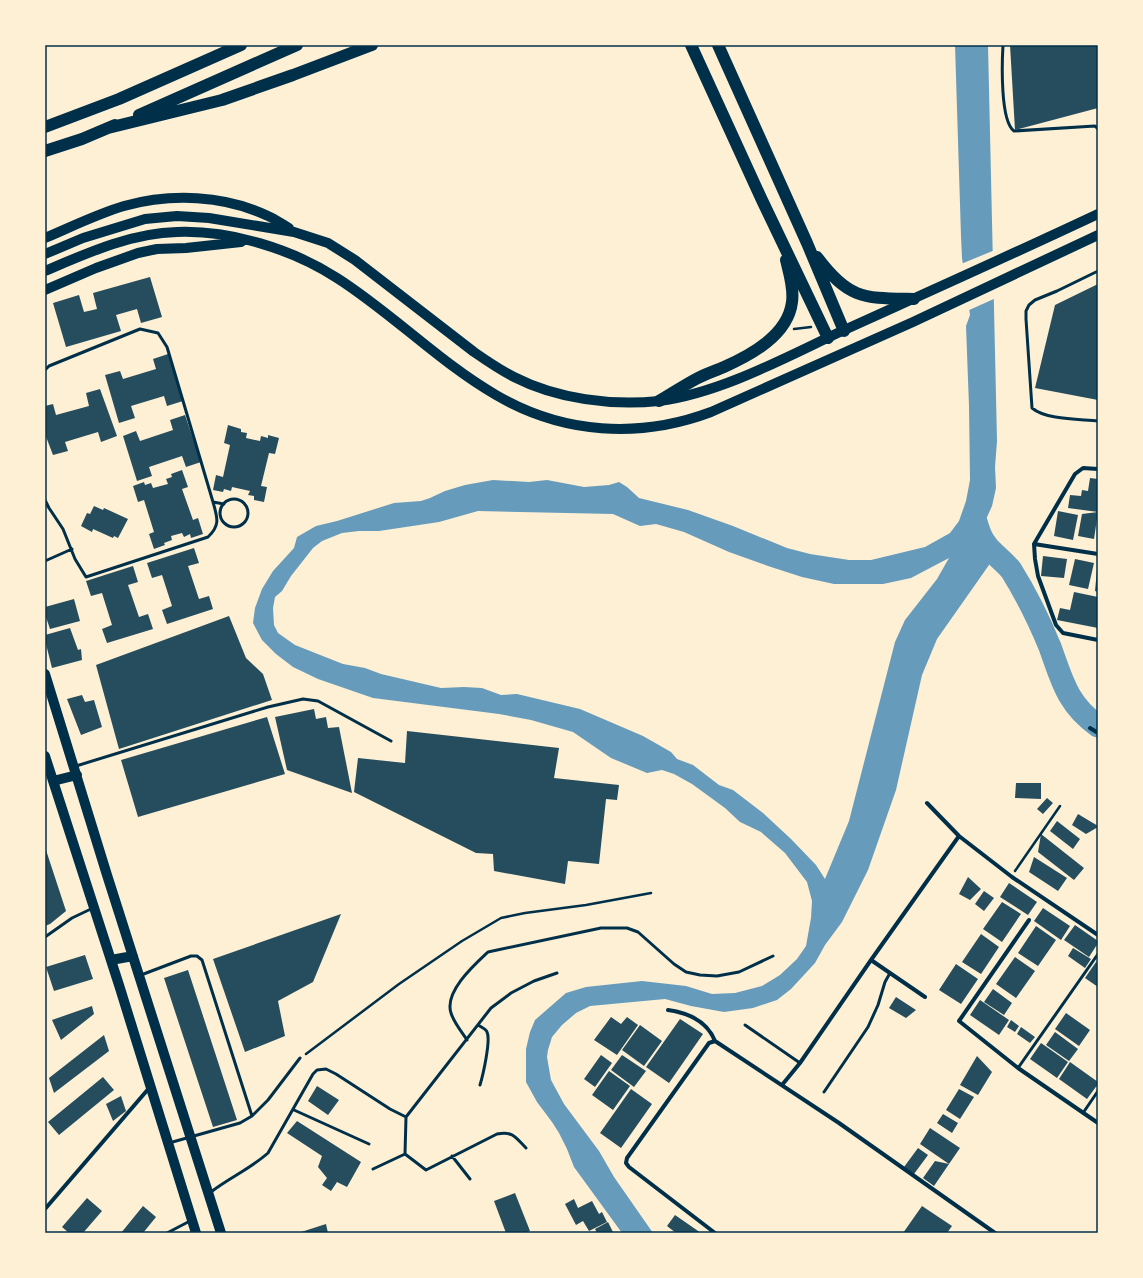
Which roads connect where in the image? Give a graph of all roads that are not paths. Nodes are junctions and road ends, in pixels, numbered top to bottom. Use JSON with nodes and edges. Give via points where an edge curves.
{"nodes":[{"id":1,"x":241,"y":45,"type":"edge"},
{"id":2,"x":297,"y":45,"type":"edge"},
{"id":3,"x":372,"y":45,"type":"edge"},
{"id":4,"x":691,"y":45,"type":"edge"},
{"id":5,"x":718,"y":45,"type":"edge"},
{"id":6,"x":1003,"y":45,"type":"edge"},
{"id":7,"x":1096,"y":125,"type":"edge"},
{"id":8,"x":45,"y":127,"type":"edge"},
{"id":9,"x":108,"y":128,"type":"junction"},
{"id":10,"x":1098,"y":129,"type":"edge"},
{"id":11,"x":45,"y":151,"type":"edge"},
{"id":12,"x":1098,"y":214,"type":"edge"},
{"id":13,"x":294,"y":232,"type":"junction"},
{"id":14,"x":780,"y":235,"type":"junction"},
{"id":15,"x":1098,"y":235,"type":"edge"},
{"id":16,"x":45,"y":238,"type":"edge"},
{"id":17,"x":250,"y":241,"type":"junction"},
{"id":18,"x":807,"y":243,"type":"junction"},
{"id":19,"x":45,"y":254,"type":"edge"},
{"id":20,"x":45,"y":271,"type":"edge"},
{"id":21,"x":1098,"y":271,"type":"edge"},
{"id":22,"x":45,"y":290,"type":"edge"},
{"id":23,"x":914,"y":299,"type":"junction"},
{"id":24,"x":844,"y":331,"type":"junction"},
{"id":25,"x":828,"y":338,"type":"junction"},
{"id":26,"x":45,"y":370,"type":"edge"},
{"id":27,"x":659,"y":401,"type":"junction"},
{"id":28,"x":1098,"y":420,"type":"edge"},
{"id":29,"x":1098,"y":469,"type":"edge"},
{"id":30,"x":45,"y":500,"type":"edge"},
{"id":31,"x":213,"y":502,"type":"junction"},
{"id":32,"x":224,"y":504,"type":"junction"},
{"id":33,"x":221,"y":519,"type":"junction"},
{"id":34,"x":218,"y":521,"type":"junction"},
{"id":35,"x":1034,"y":544,"type":"junction"},
{"id":36,"x":72,"y":549,"type":"junction"},
{"id":37,"x":1098,"y":554,"type":"edge"},
{"id":38,"x":45,"y":561,"type":"edge"},
{"id":39,"x":1098,"y":640,"type":"edge"},
{"id":40,"x":45,"y":674,"type":"edge"},
{"id":41,"x":1090,"y":728,"type":"dead end"},
{"id":42,"x":1098,"y":733,"type":"edge"},
{"id":43,"x":391,"y":741,"type":"dead end"},
{"id":44,"x":45,"y":756,"type":"edge"},
{"id":45,"x":75,"y":771,"type":"junction"},
{"id":46,"x":53,"y":781,"type":"junction"},
{"id":47,"x":926,"y":803,"type":"dead end"},
{"id":48,"x":959,"y":836,"type":"junction"},
{"id":49,"x":94,"y":908,"type":"junction"},
{"id":50,"x":1029,"y":920,"type":"dead end"},
{"id":51,"x":1098,"y":935,"type":"edge"},
{"id":52,"x":45,"y":937,"type":"edge"},
{"id":53,"x":1098,"y":954,"type":"edge"},
{"id":54,"x":133,"y":956,"type":"junction"},
{"id":55,"x":773,"y":956,"type":"dead end"},
{"id":56,"x":111,"y":960,"type":"junction"},
{"id":57,"x":871,"y":960,"type":"junction"},
{"id":58,"x":557,"y":973,"type":"dead end"},
{"id":59,"x":890,"y":973,"type":"junction"},
{"id":60,"x":139,"y":975,"type":"junction"},
{"id":61,"x":925,"y":997,"type":"dead end"},
{"id":62,"x":668,"y":1010,"type":"dead end"},
{"id":63,"x":478,"y":1025,"type":"junction"},
{"id":64,"x":745,"y":1025,"type":"dead end"},
{"id":65,"x":467,"y":1040,"type":"junction"},
{"id":66,"x":715,"y":1041,"type":"junction"},
{"id":67,"x":300,"y":1058,"type":"road end"},
{"id":68,"x":800,"y":1063,"type":"junction"},
{"id":69,"x":1018,"y":1068,"type":"junction"},
{"id":70,"x":480,"y":1085,"type":"dead end"},
{"id":71,"x":782,"y":1085,"type":"junction"},
{"id":72,"x":150,"y":1087,"type":"junction"},
{"id":73,"x":1098,"y":1091,"type":"edge"},
{"id":74,"x":824,"y":1092,"type":"dead end"},
{"id":75,"x":294,"y":1110,"type":"junction"},
{"id":76,"x":1083,"y":1113,"type":"junction"},
{"id":77,"x":252,"y":1116,"type":"junction"},
{"id":78,"x":406,"y":1117,"type":"junction"},
{"id":79,"x":1098,"y":1124,"type":"edge"},
{"id":80,"x":191,"y":1136,"type":"junction"},
{"id":81,"x":168,"y":1143,"type":"junction"},
{"id":82,"x":369,"y":1144,"type":"dead end"},
{"id":83,"x":526,"y":1148,"type":"dead end"},
{"id":84,"x":405,"y":1154,"type":"junction"},
{"id":85,"x":452,"y":1156,"type":"junction"},
{"id":86,"x":373,"y":1169,"type":"dead end"},
{"id":87,"x":470,"y":1179,"type":"dead end"},
{"id":88,"x":209,"y":1193,"type":"junction"},
{"id":89,"x":45,"y":1209,"type":"edge"},
{"id":90,"x":192,"y":1220,"type":"junction"},
{"id":91,"x":167,"y":1233,"type":"edge"},
{"id":92,"x":196,"y":1233,"type":"edge"},
{"id":93,"x":221,"y":1233,"type":"edge"},
{"id":94,"x":715,"y":1233,"type":"edge"},
{"id":95,"x":995,"y":1233,"type":"edge"}],
"edges":[{"from":1,"to":8,"type":"highway","via":[[119,99]]},
{"from":2,"to":9,"type":"highway"},
{"from":3,"to":9,"type":"highway","via":[[222,100]]},
{"from":4,"to":14,"type":"highway"},
{"from":5,"to":18,"type":"highway"},
{"from":6,"to":7,"type":"lane","via":[[1002,80],[1006,112],[1008,123],[1014,131]]},
{"from":7,"to":10,"type":"lane"},
{"from":9,"to":11,"type":"highway"},
{"from":12,"to":23,"type":"main road"},
{"from":13,"to":16,"type":"main road","via":[[268,216],[227,202],[179,198],[125,206]]},
{"from":13,"to":19,"type":"main road","via":[[209,218],[177,216],[145,219],[101,232]]},
{"from":13,"to":27,"type":"main road","via":[[328,243],[373,274],[474,352],[515,378],[554,392],[584,398],[621,402]]},
{"from":14,"to":25,"type":"highway"},
{"from":14,"to":27,"type":"highway","via":[[792,290],[790,309],[781,327],[751,353]]},
{"from":15,"to":17,"type":"main road","via":[[744,398],[694,418],[662,426],[630,429],[583,426],[560,421],[511,403],[447,362],[336,277],[301,258]]},
{"from":17,"to":20,"type":"main road","via":[[211,233],[149,234],[86,254]]},
{"from":17,"to":22,"type":"main road","via":[[138,253]]},
{"from":18,"to":23,"type":"highway","via":[[826,269],[852,292],[873,298]]},
{"from":18,"to":24,"type":"highway"},
{"from":21,"to":28,"type":"lane","via":[[1035,300],[1028,305],[1026,319],[1032,408],[1037,413],[1058,417]]},
{"from":23,"to":24,"type":"main road"},
{"from":24,"to":25,"type":"main road"},
{"from":25,"to":27,"type":"main road","via":[[721,385]]},
{"from":26,"to":31,"type":"lane","via":[[49,366],[140,329],[158,333],[167,347]]},
{"from":29,"to":35,"type":"street","via":[[1083,468],[1075,474]]},
{"from":30,"to":36,"type":"lane"},
{"from":31,"to":32,"type":"lane"},
{"from":31,"to":34,"type":"lane"},
{"from":32,"to":33,"type":"lane","via":[[220,513]]},
{"from":32,"to":33,"type":"lane","via":[[228,500],[238,499],[246,506],[248,517],[236,527]]},
{"from":33,"to":34,"type":"lane"},
{"from":34,"to":36,"type":"lane","via":[[215,531],[208,537],[86,577],[75,560]]},
{"from":35,"to":37,"type":"street"},
{"from":35,"to":39,"type":"street","via":[[1038,576],[1056,625],[1063,633]]},
{"from":36,"to":38,"type":"lane"},
{"from":40,"to":45,"type":"main road"},
{"from":41,"to":42,"type":"street"},
{"from":43,"to":45,"type":"lane","via":[[318,701],[303,699],[268,707]]},
{"from":44,"to":46,"type":"main road"},
{"from":45,"to":46,"type":"main road"},
{"from":45,"to":54,"type":"main road"},
{"from":46,"to":49,"type":"main road"},
{"from":47,"to":48,"type":"street"},
{"from":48,"to":51,"type":"street","via":[[1012,877]]},
{"from":48,"to":57,"type":"street"},
{"from":49,"to":52,"type":"lane","via":[[72,918]]},
{"from":49,"to":56,"type":"main road"},
{"from":50,"to":69,"type":"street","via":[[959,1021]]},
{"from":53,"to":69,"type":"lane"},
{"from":54,"to":56,"type":"main road"},
{"from":54,"to":60,"type":"main road"},
{"from":55,"to":65,"type":"lane","via":[[739,972],[717,976],[700,975],[686,972],[674,964],[638,932],[613,927],[488,952],[463,978],[452,994],[451,1014]]},
{"from":56,"to":72,"type":"main road"},
{"from":57,"to":59,"type":"street"},
{"from":57,"to":68,"type":"street"},
{"from":58,"to":63,"type":"lane","via":[[511,992],[491,1008]]},
{"from":59,"to":61,"type":"street"},
{"from":59,"to":74,"type":"lane","via":[[868,1027]]},
{"from":60,"to":77,"type":"lane","via":[[192,956],[202,960]]},
{"from":60,"to":80,"type":"main road"},
{"from":62,"to":66,"type":"street","via":[[692,1016],[702,1022]]},
{"from":63,"to":65,"type":"lane"},
{"from":63,"to":70,"type":"lane","via":[[487,1031],[488,1037]]},
{"from":64,"to":68,"type":"lane"},
{"from":65,"to":78,"type":"lane"},
{"from":66,"to":71,"type":"street"},
{"from":66,"to":94,"type":"street","via":[[709,1043],[627,1158],[626,1163]]},
{"from":67,"to":77,"type":"lane","via":[[268,1100]]},
{"from":68,"to":71,"type":"street"},
{"from":69,"to":76,"type":"street"},
{"from":71,"to":95,"type":"street"},
{"from":72,"to":81,"type":"main road"},
{"from":72,"to":89,"type":"street"},
{"from":73,"to":76,"type":"lane"},
{"from":75,"to":78,"type":"lane","via":[[313,1074],[317,1070],[326,1069]]},
{"from":75,"to":82,"type":"lane"},
{"from":75,"to":88,"type":"lane","via":[[268,1153]]},
{"from":76,"to":79,"type":"street"},
{"from":77,"to":80,"type":"lane","via":[[240,1123]]},
{"from":78,"to":84,"type":"lane"},
{"from":80,"to":81,"type":"lane"},
{"from":80,"to":88,"type":"main road"},
{"from":81,"to":90,"type":"main road"},
{"from":83,"to":85,"type":"lane","via":[[515,1136],[506,1132]]},
{"from":84,"to":85,"type":"lane","via":[[426,1170]]},
{"from":84,"to":86,"type":"lane"},
{"from":85,"to":87,"type":"lane"},
{"from":88,"to":93,"type":"main road"},
{"from":90,"to":91,"type":"lane"},
{"from":90,"to":92,"type":"main road"}]}
